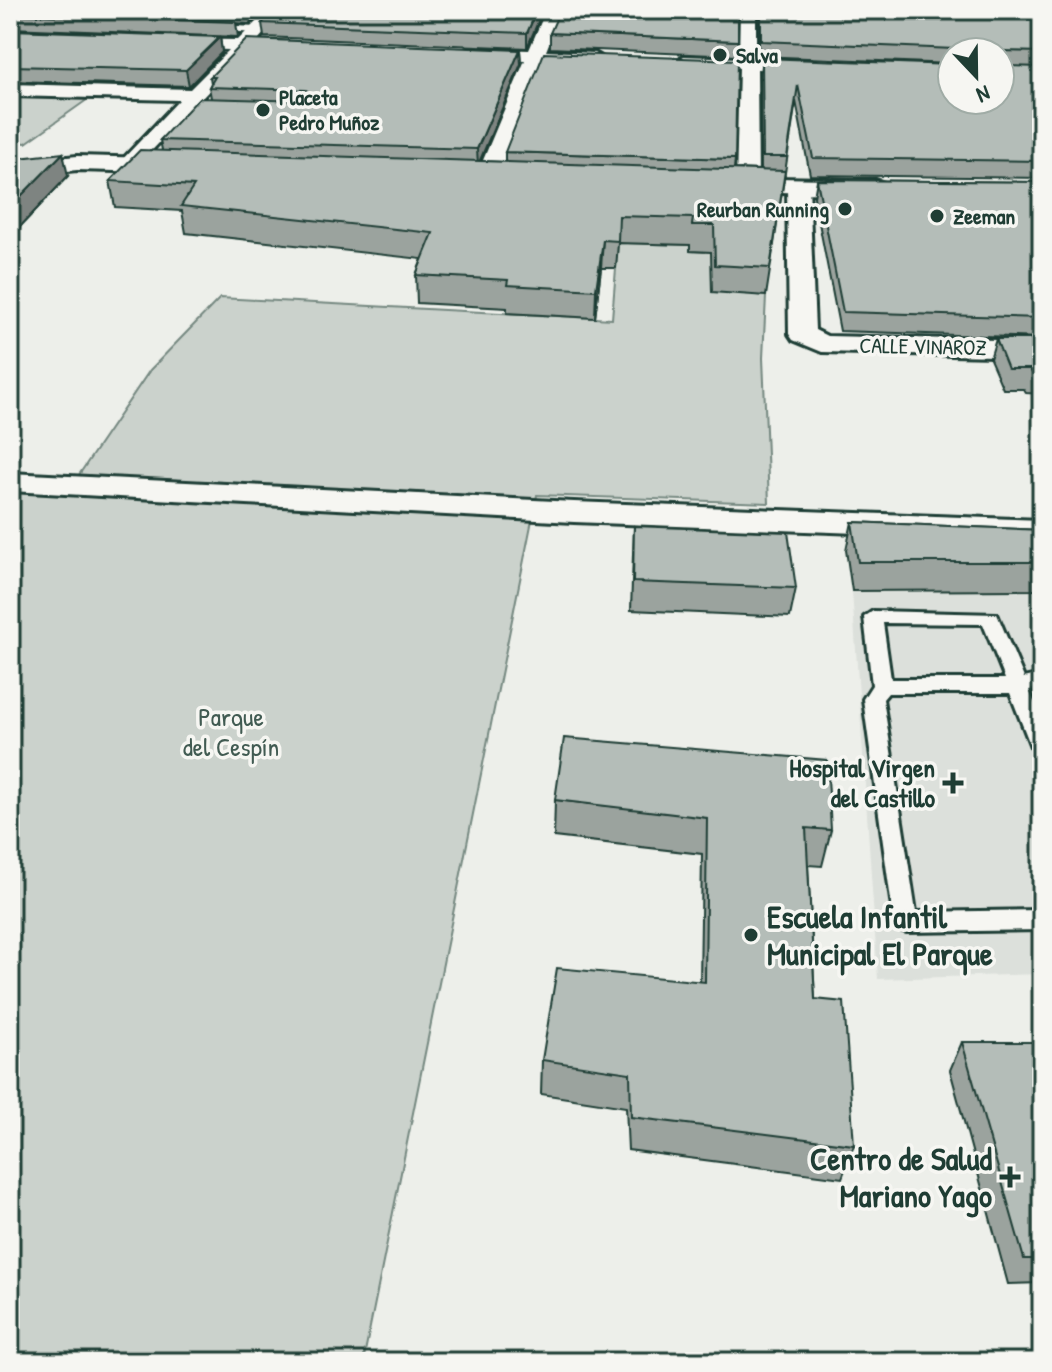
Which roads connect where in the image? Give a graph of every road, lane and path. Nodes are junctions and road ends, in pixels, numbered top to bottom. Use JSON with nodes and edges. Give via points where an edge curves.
{"nodes":[{"id":1,"x":277,"y":10,"type":"edge"},
{"id":2,"x":554,"y":10,"type":"edge"},
{"id":3,"x":748,"y":10,"type":"edge"},
{"id":4,"x":198,"y":18,"type":"edge"},
{"id":5,"x":258,"y":30,"type":"junction"},
{"id":6,"x":152,"y":42,"type":"edge"},
{"id":7,"x":245,"y":46,"type":"junction"},
{"id":8,"x":315,"y":48,"type":"edge"},
{"id":9,"x":443,"y":53,"type":"edge"},
{"id":10,"x":536,"y":56,"type":"junction"},
{"id":11,"x":620,"y":59,"type":"edge"},
{"id":12,"x":667,"y":61,"type":"edge"},
{"id":13,"x":749,"y":64,"type":"junction"},
{"id":14,"x":832,"y":67,"type":"edge"},
{"id":15,"x":10,"y":90,"type":"edge"},
{"id":16,"x":193,"y":103,"type":"junction"},
{"id":17,"x":10,"y":158,"type":"edge"},
{"id":18,"x":129,"y":163,"type":"junction"},
{"id":19,"x":208,"y":167,"type":"edge"},
{"id":20,"x":10,"y":170,"type":"edge"},
{"id":21,"x":475,"y":177,"type":"joint"},
{"id":22,"x":514,"y":178,"type":"edge"},
{"id":23,"x":705,"y":183,"type":"edge"},
{"id":24,"x":747,"y":184,"type":"junction"},
{"id":25,"x":798,"y":186,"type":"junction"},
{"id":26,"x":893,"y":188,"type":"edge"},
{"id":27,"x":1042,"y":349,"type":"edge"},
{"id":28,"x":10,"y":482,"type":"edge"},
{"id":29,"x":1042,"y":530,"type":"edge"},
{"id":30,"x":1042,"y":681,"type":"edge"},
{"id":31,"x":882,"y":686,"type":"junction"},
{"id":32,"x":1017,"y":686,"type":"junction"},
{"id":33,"x":1042,"y":747,"type":"edge"},
{"id":34,"x":1042,"y":920,"type":"edge"}],
"edges":[{"from":1,"to":5,"type":"street"},
{"from":2,"to":10,"type":"street"},
{"from":3,"to":13,"type":"street"},
{"from":4,"to":5,"type":"lane","via":[[211,20],[204,28]]},
{"from":5,"to":7,"type":"street"},
{"from":6,"to":7,"type":"street"},
{"from":7,"to":8,"type":"street"},
{"from":7,"to":16,"type":"street"},
{"from":9,"to":10,"type":"street"},
{"from":10,"to":11,"type":"street"},
{"from":10,"to":21,"type":"street"},
{"from":12,"to":13,"type":"street"},
{"from":13,"to":14,"type":"street"},
{"from":13,"to":24,"type":"street"},
{"from":15,"to":16,"type":"street"},
{"from":16,"to":18,"type":"street"},
{"from":17,"to":18,"type":"main road"},
{"from":18,"to":19,"type":"main road"},
{"from":18,"to":20,"type":"main road"},
{"from":21,"to":22,"type":"main road"},
{"from":23,"to":24,"type":"main road"},
{"from":24,"to":25,"type":"main road"},
{"from":25,"to":26,"type":"main road"},
{"from":25,"to":27,"type":"street","name":"CALLE VINAROZ","via":[[805,338],[822,344]]},
{"from":28,"to":29,"type":"street"},
{"from":30,"to":32,"type":"lane"},
{"from":31,"to":32,"type":"lane"},
{"from":31,"to":32,"type":"lane","via":[[873,617],[990,618]]},
{"from":31,"to":34,"type":"lane","via":[[873,699],[906,922]]},
{"from":32,"to":33,"type":"lane"}]}
